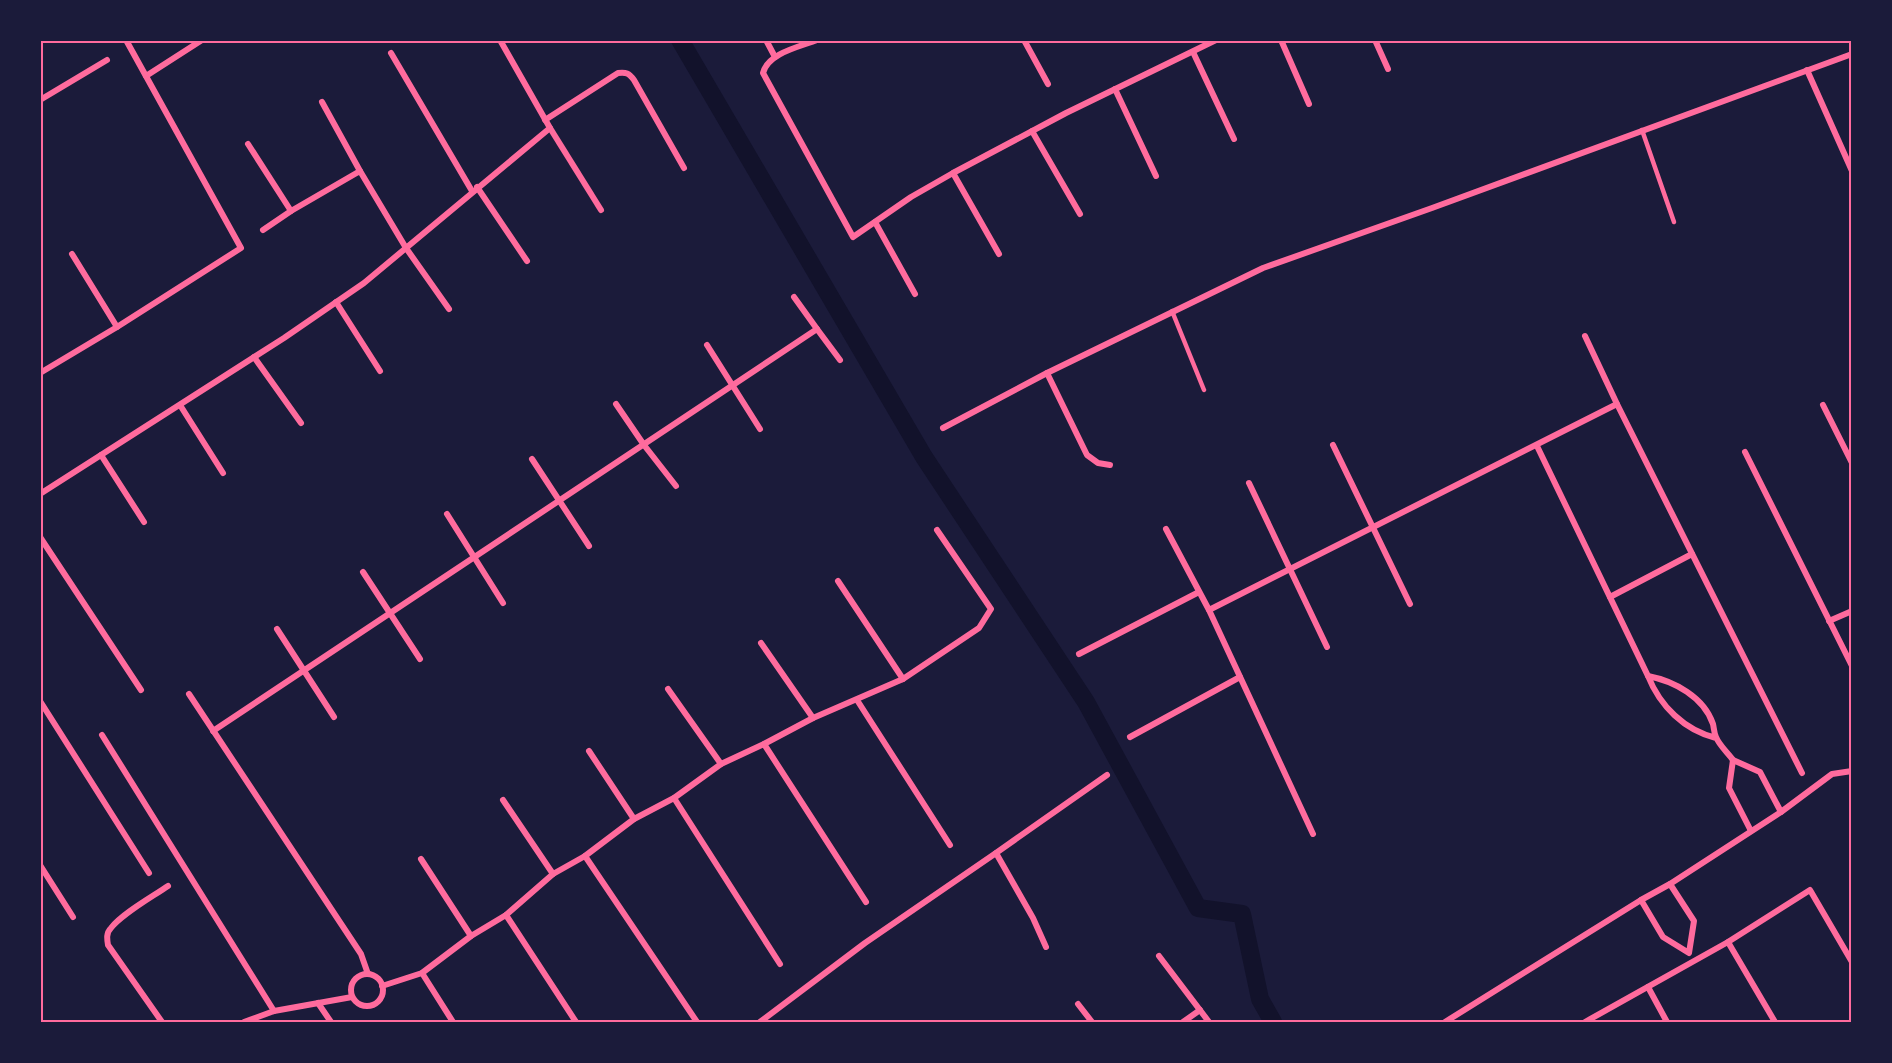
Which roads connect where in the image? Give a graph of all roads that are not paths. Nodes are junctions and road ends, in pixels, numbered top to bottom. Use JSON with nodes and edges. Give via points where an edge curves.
{"nodes":[{"id":1,"x":126,"y":40,"type":"edge"},
{"id":2,"x":202,"y":40,"type":"edge"},
{"id":3,"x":500,"y":40,"type":"edge"},
{"id":4,"x":766,"y":40,"type":"edge"},
{"id":5,"x":817,"y":40,"type":"edge"},
{"id":6,"x":1024,"y":40,"type":"edge"},
{"id":7,"x":1216,"y":40,"type":"edge"},
{"id":8,"x":1281,"y":40,"type":"edge"},
{"id":9,"x":1376,"y":40,"type":"edge"},
{"id":10,"x":1192,"y":52,"type":"junction"},
{"id":11,"x":392,"y":53,"type":"dead end"},
{"id":12,"x":1851,"y":54,"type":"edge"},
{"id":13,"x":775,"y":57,"type":"junction"},
{"id":14,"x":107,"y":60,"type":"dead end"},
{"id":15,"x":1388,"y":69,"type":"dead end"},
{"id":16,"x":1807,"y":70,"type":"junction"},
{"id":17,"x":146,"y":76,"type":"junction"},
{"id":18,"x":1048,"y":84,"type":"dead end"},
{"id":19,"x":1115,"y":89,"type":"junction"},
{"id":20,"x":40,"y":100,"type":"edge"},
{"id":21,"x":322,"y":102,"type":"dead end"},
{"id":22,"x":1309,"y":104,"type":"dead end"},
{"id":23,"x":545,"y":120,"type":"junction"},
{"id":24,"x":550,"y":128,"type":"junction"},
{"id":25,"x":1642,"y":130,"type":"junction"},
{"id":26,"x":1032,"y":131,"type":"junction"},
{"id":27,"x":1234,"y":139,"type":"dead end"},
{"id":28,"x":248,"y":144,"type":"dead end"},
{"id":29,"x":684,"y":168,"type":"dead end"},
{"id":30,"x":360,"y":171,"type":"junction"},
{"id":31,"x":1851,"y":171,"type":"edge"},
{"id":32,"x":953,"y":173,"type":"junction"},
{"id":33,"x":1155,"y":176,"type":"dead end"},
{"id":34,"x":475,"y":189,"type":"junction"},
{"id":35,"x":601,"y":210,"type":"dead end"},
{"id":36,"x":291,"y":211,"type":"junction"},
{"id":37,"x":1080,"y":214,"type":"dead end"},
{"id":38,"x":875,"y":222,"type":"junction"},
{"id":39,"x":1674,"y":222,"type":"dead end"},
{"id":40,"x":263,"y":230,"type":"dead end"},
{"id":41,"x":406,"y":248,"type":"junction"},
{"id":42,"x":72,"y":254,"type":"dead end"},
{"id":43,"x":999,"y":254,"type":"dead end"},
{"id":44,"x":527,"y":261,"type":"dead end"},
{"id":45,"x":915,"y":294,"type":"dead end"},
{"id":46,"x":794,"y":297,"type":"dead end"},
{"id":47,"x":336,"y":302,"type":"junction"},
{"id":48,"x":449,"y":309,"type":"dead end"},
{"id":49,"x":1172,"y":311,"type":"junction"},
{"id":50,"x":117,"y":327,"type":"junction"},
{"id":51,"x":817,"y":329,"type":"junction"},
{"id":52,"x":1585,"y":336,"type":"dead end"},
{"id":53,"x":707,"y":345,"type":"dead end"},
{"id":54,"x":254,"y":357,"type":"junction"},
{"id":55,"x":840,"y":360,"type":"dead end"},
{"id":56,"x":380,"y":371,"type":"dead end"},
{"id":57,"x":40,"y":373,"type":"edge"},
{"id":58,"x":1047,"y":373,"type":"junction"},
{"id":59,"x":732,"y":386,"type":"junction"},
{"id":60,"x":1204,"y":390,"type":"dead end"},
{"id":61,"x":616,"y":404,"type":"dead end"},
{"id":62,"x":1617,"y":404,"type":"junction"},
{"id":63,"x":180,"y":405,"type":"junction"},
{"id":64,"x":1823,"y":405,"type":"dead end"},
{"id":65,"x":301,"y":423,"type":"dead end"},
{"id":66,"x":943,"y":428,"type":"dead end"},
{"id":67,"x":760,"y":429,"type":"dead end"},
{"id":68,"x":644,"y":445,"type":"junction"},
{"id":69,"x":1332,"y":445,"type":"dead end"},
{"id":70,"x":1537,"y":446,"type":"junction"},
{"id":71,"x":1745,"y":452,"type":"dead end"},
{"id":72,"x":101,"y":455,"type":"junction"},
{"id":73,"x":532,"y":459,"type":"dead end"},
{"id":74,"x":1851,"y":463,"type":"edge"},
{"id":75,"x":1110,"y":465,"type":"dead end"},
{"id":76,"x":224,"y":473,"type":"dead end"},
{"id":77,"x":1249,"y":483,"type":"dead end"},
{"id":78,"x":676,"y":486,"type":"dead end"},
{"id":79,"x":40,"y":494,"type":"edge"},
{"id":80,"x":560,"y":501,"type":"junction"},
{"id":81,"x":447,"y":514,"type":"dead end"},
{"id":82,"x":144,"y":522,"type":"dead end"},
{"id":83,"x":1373,"y":527,"type":"junction"},
{"id":84,"x":1166,"y":529,"type":"dead end"},
{"id":85,"x":937,"y":530,"type":"dead end"},
{"id":86,"x":40,"y":537,"type":"edge"},
{"id":87,"x":589,"y":546,"type":"dead end"},
{"id":88,"x":1692,"y":554,"type":"junction"},
{"id":89,"x":474,"y":556,"type":"junction"},
{"id":90,"x":1290,"y":568,"type":"junction"},
{"id":91,"x":363,"y":572,"type":"dead end"},
{"id":92,"x":838,"y":581,"type":"dead end"},
{"id":93,"x":1199,"y":592,"type":"junction"},
{"id":94,"x":1610,"y":597,"type":"junction"},
{"id":95,"x":503,"y":603,"type":"dead end"},
{"id":96,"x":1410,"y":604,"type":"dead end"},
{"id":97,"x":1209,"y":610,"type":"junction"},
{"id":98,"x":1851,"y":611,"type":"edge"},
{"id":99,"x":389,"y":613,"type":"junction"},
{"id":100,"x":1829,"y":621,"type":"junction"},
{"id":101,"x":277,"y":629,"type":"dead end"},
{"id":102,"x":761,"y":643,"type":"dead end"},
{"id":103,"x":1327,"y":647,"type":"dead end"},
{"id":104,"x":1079,"y":654,"type":"dead end"},
{"id":105,"x":420,"y":659,"type":"dead end"},
{"id":106,"x":1851,"y":666,"type":"edge"},
{"id":107,"x":304,"y":669,"type":"junction"},
{"id":108,"x":1648,"y":676,"type":"junction"},
{"id":109,"x":1240,"y":677,"type":"junction"},
{"id":110,"x":903,"y":679,"type":"junction"},
{"id":111,"x":668,"y":689,"type":"dead end"},
{"id":112,"x":141,"y":690,"type":"dead end"},
{"id":113,"x":189,"y":694,"type":"dead end"},
{"id":114,"x":857,"y":700,"type":"junction"},
{"id":115,"x":40,"y":701,"type":"edge"},
{"id":116,"x":334,"y":717,"type":"dead end"},
{"id":117,"x":813,"y":718,"type":"junction"},
{"id":118,"x":213,"y":731,"type":"junction"},
{"id":119,"x":102,"y":735,"type":"dead end"},
{"id":120,"x":1130,"y":737,"type":"dead end"},
{"id":121,"x":1716,"y":738,"type":"junction"},
{"id":122,"x":764,"y":744,"type":"junction"},
{"id":123,"x":589,"y":751,"type":"dead end"},
{"id":124,"x":1733,"y":760,"type":"junction"},
{"id":125,"x":721,"y":764,"type":"junction"},
{"id":126,"x":1851,"y":771,"type":"edge"},
{"id":127,"x":1802,"y":773,"type":"dead end"},
{"id":128,"x":1107,"y":775,"type":"dead end"},
{"id":129,"x":674,"y":798,"type":"junction"},
{"id":130,"x":503,"y":800,"type":"dead end"},
{"id":131,"x":1781,"y":812,"type":"junction"},
{"id":132,"x":634,"y":819,"type":"junction"},
{"id":133,"x":1751,"y":831,"type":"junction"},
{"id":134,"x":1313,"y":834,"type":"dead end"},
{"id":135,"x":950,"y":845,"type":"dead end"},
{"id":136,"x":996,"y":854,"type":"junction"},
{"id":137,"x":585,"y":856,"type":"junction"},
{"id":138,"x":421,"y":859,"type":"dead end"},
{"id":139,"x":40,"y":865,"type":"edge"},
{"id":140,"x":149,"y":873,"type":"dead end"},
{"id":141,"x":553,"y":874,"type":"junction"},
{"id":142,"x":1670,"y":884,"type":"junction"},
{"id":143,"x":168,"y":886,"type":"dead end"},
{"id":144,"x":1641,"y":900,"type":"junction"},
{"id":145,"x":866,"y":902,"type":"dead end"},
{"id":146,"x":506,"y":915,"type":"junction"},
{"id":147,"x":74,"y":917,"type":"dead end"},
{"id":148,"x":471,"y":936,"type":"junction"},
{"id":149,"x":1728,"y":942,"type":"junction"},
{"id":150,"x":1046,"y":947,"type":"dead end"},
{"id":151,"x":1689,"y":953,"type":"junction"},
{"id":152,"x":1159,"y":956,"type":"dead end"},
{"id":153,"x":1694,"y":961,"type":"junction"},
{"id":154,"x":1851,"y":962,"type":"edge"},
{"id":155,"x":780,"y":964,"type":"dead end"},
{"id":156,"x":368,"y":974,"type":"junction"},
{"id":157,"x":422,"y":974,"type":"junction"},
{"id":158,"x":382,"y":986,"type":"junction"},
{"id":159,"x":1648,"y":987,"type":"junction"},
{"id":160,"x":352,"y":997,"type":"junction"},
{"id":161,"x":318,"y":1003,"type":"junction"},
{"id":162,"x":1078,"y":1004,"type":"dead end"},
{"id":163,"x":1200,"y":1010,"type":"junction"},
{"id":164,"x":274,"y":1011,"type":"junction"},
{"id":165,"x":255,"y":1020,"type":"edge"},
{"id":166,"x":162,"y":1023,"type":"edge"},
{"id":167,"x":244,"y":1023,"type":"edge"},
{"id":168,"x":331,"y":1023,"type":"edge"},
{"id":169,"x":453,"y":1023,"type":"edge"},
{"id":170,"x":576,"y":1023,"type":"edge"},
{"id":171,"x":697,"y":1023,"type":"edge"},
{"id":172,"x":760,"y":1023,"type":"edge"},
{"id":173,"x":1092,"y":1023,"type":"edge"},
{"id":174,"x":1182,"y":1023,"type":"edge"},
{"id":175,"x":1209,"y":1023,"type":"edge"},
{"id":176,"x":1445,"y":1023,"type":"edge"},
{"id":177,"x":1585,"y":1023,"type":"edge"},
{"id":178,"x":1667,"y":1023,"type":"edge"},
{"id":179,"x":1775,"y":1023,"type":"edge"}],
"edges":[{"from":1,"to":17,"type":"street"},
{"from":2,"to":17,"type":"street"},
{"from":3,"to":23,"type":"street"},
{"from":4,"to":13,"type":"street"},
{"from":5,"to":13,"type":"street"},
{"from":6,"to":18,"type":"street"},
{"from":7,"to":10,"type":"street"},
{"from":8,"to":22,"type":"street"},
{"from":9,"to":15,"type":"street"},
{"from":10,"to":19,"type":"street"},
{"from":10,"to":27,"type":"street"},
{"from":11,"to":34,"type":"street"},
{"from":12,"to":16,"type":"street"},
{"from":13,"to":38,"type":"street","via":[[762,73],[853,237]]},
{"from":14,"to":20,"type":"street"},
{"from":16,"to":25,"type":"street"},
{"from":16,"to":31,"type":"street"},
{"from":17,"to":50,"type":"street","via":[[241,248]]},
{"from":19,"to":26,"type":"street"},
{"from":19,"to":33,"type":"street"},
{"from":21,"to":30,"type":"street"},
{"from":23,"to":24,"type":"street"},
{"from":23,"to":29,"type":"street","via":[[618,73],[626,72]]},
{"from":24,"to":34,"type":"street"},
{"from":24,"to":35,"type":"street"},
{"from":25,"to":39,"type":"lane"},
{"from":25,"to":49,"type":"street","via":[[1263,267]]},
{"from":26,"to":32,"type":"street"},
{"from":26,"to":37,"type":"street"},
{"from":28,"to":36,"type":"street"},
{"from":30,"to":36,"type":"street"},
{"from":30,"to":41,"type":"street"},
{"from":32,"to":38,"type":"street"},
{"from":32,"to":43,"type":"street"},
{"from":34,"to":41,"type":"street"},
{"from":34,"to":44,"type":"street"},
{"from":36,"to":40,"type":"street"},
{"from":38,"to":45,"type":"street"},
{"from":41,"to":47,"type":"street"},
{"from":41,"to":48,"type":"street"},
{"from":42,"to":50,"type":"street"},
{"from":46,"to":51,"type":"street"},
{"from":47,"to":54,"type":"street"},
{"from":47,"to":56,"type":"street"},
{"from":49,"to":58,"type":"street"},
{"from":49,"to":60,"type":"lane"},
{"from":50,"to":57,"type":"street"},
{"from":51,"to":55,"type":"street"},
{"from":51,"to":59,"type":"street"},
{"from":52,"to":62,"type":"street"},
{"from":53,"to":59,"type":"street"},
{"from":54,"to":63,"type":"street"},
{"from":54,"to":65,"type":"street"},
{"from":58,"to":66,"type":"street"},
{"from":58,"to":75,"type":"street","via":[[1087,454],[1098,463]]},
{"from":59,"to":67,"type":"street"},
{"from":59,"to":68,"type":"street"},
{"from":61,"to":68,"type":"street"},
{"from":62,"to":70,"type":"street"},
{"from":62,"to":88,"type":"street"},
{"from":63,"to":72,"type":"street"},
{"from":63,"to":76,"type":"street"},
{"from":64,"to":74,"type":"street"},
{"from":68,"to":78,"type":"street"},
{"from":68,"to":80,"type":"street"},
{"from":69,"to":83,"type":"street"},
{"from":70,"to":83,"type":"street"},
{"from":70,"to":94,"type":"street"},
{"from":71,"to":100,"type":"street"},
{"from":72,"to":79,"type":"street"},
{"from":72,"to":82,"type":"street"},
{"from":73,"to":80,"type":"street"},
{"from":77,"to":90,"type":"street"},
{"from":80,"to":87,"type":"street"},
{"from":80,"to":89,"type":"street"},
{"from":81,"to":89,"type":"street"},
{"from":83,"to":90,"type":"street"},
{"from":83,"to":96,"type":"street"},
{"from":84,"to":93,"type":"street"},
{"from":85,"to":110,"type":"street","via":[[991,609],[979,628]]},
{"from":86,"to":112,"type":"street"},
{"from":88,"to":94,"type":"street"},
{"from":88,"to":127,"type":"street"},
{"from":89,"to":95,"type":"street"},
{"from":89,"to":99,"type":"street"},
{"from":90,"to":97,"type":"street"},
{"from":90,"to":103,"type":"street"},
{"from":91,"to":99,"type":"street"},
{"from":92,"to":110,"type":"street"},
{"from":93,"to":97,"type":"street"},
{"from":93,"to":104,"type":"street"},
{"from":94,"to":108,"type":"street"},
{"from":97,"to":109,"type":"street"},
{"from":98,"to":100,"type":"street"},
{"from":99,"to":105,"type":"street"},
{"from":99,"to":107,"type":"street"},
{"from":100,"to":106,"type":"street"},
{"from":101,"to":107,"type":"street"},
{"from":102,"to":117,"type":"street"},
{"from":107,"to":116,"type":"street"},
{"from":107,"to":118,"type":"street"},
{"from":108,"to":121,"type":"street","via":[[1656,694],[1678,718],[1699,734]]},
{"from":108,"to":121,"type":"street","via":[[1662,679],[1697,699],[1713,724]]},
{"from":109,"to":120,"type":"street"},
{"from":109,"to":134,"type":"street"},
{"from":110,"to":114,"type":"street"},
{"from":111,"to":125,"type":"street"},
{"from":113,"to":118,"type":"street"},
{"from":114,"to":117,"type":"street"},
{"from":114,"to":135,"type":"street"},
{"from":115,"to":140,"type":"street"},
{"from":117,"to":122,"type":"street"},
{"from":118,"to":156,"type":"street","via":[[361,954]]},
{"from":119,"to":164,"type":"street"},
{"from":121,"to":124,"type":"street"},
{"from":122,"to":125,"type":"street"},
{"from":122,"to":145,"type":"street"},
{"from":123,"to":132,"type":"street"},
{"from":124,"to":131,"type":"street","via":[[1760,772]]},
{"from":124,"to":133,"type":"street","via":[[1729,788]]},
{"from":125,"to":129,"type":"street"},
{"from":126,"to":131,"type":"street","via":[[1832,774]]},
{"from":128,"to":136,"type":"street"},
{"from":129,"to":132,"type":"street"},
{"from":129,"to":155,"type":"street"},
{"from":130,"to":141,"type":"street"},
{"from":131,"to":133,"type":"street"},
{"from":132,"to":137,"type":"street"},
{"from":133,"to":142,"type":"street"},
{"from":136,"to":150,"type":"street","via":[[1034,918]]},
{"from":136,"to":172,"type":"street","via":[[865,943]]},
{"from":137,"to":141,"type":"street"},
{"from":137,"to":171,"type":"street"},
{"from":138,"to":148,"type":"street"},
{"from":139,"to":147,"type":"street"},
{"from":141,"to":146,"type":"street"},
{"from":142,"to":144,"type":"street"},
{"from":142,"to":151,"type":"street","via":[[1694,921]]},
{"from":143,"to":166,"type":"street","via":[[123,917],[106,937]]},
{"from":144,"to":151,"type":"street","via":[[1663,937]]},
{"from":144,"to":176,"type":"street"},
{"from":146,"to":148,"type":"street"},
{"from":146,"to":170,"type":"street"},
{"from":148,"to":157,"type":"street"},
{"from":149,"to":153,"type":"street"},
{"from":149,"to":154,"type":"street","via":[[1810,890]]},
{"from":149,"to":179,"type":"street"},
{"from":151,"to":153,"type":"street"},
{"from":152,"to":163,"type":"street"},
{"from":153,"to":159,"type":"street"},
{"from":156,"to":158,"type":"street"},
{"from":156,"to":160,"type":"street","via":[[354,981]]},
{"from":157,"to":158,"type":"street"},
{"from":157,"to":169,"type":"street"},
{"from":158,"to":160,"type":"street","via":[[383,994],[372,1005],[357,1003]]},
{"from":159,"to":177,"type":"street"},
{"from":159,"to":178,"type":"street"},
{"from":160,"to":161,"type":"street"},
{"from":161,"to":164,"type":"street"},
{"from":161,"to":168,"type":"street"},
{"from":162,"to":173,"type":"street"},
{"from":163,"to":174,"type":"street"},
{"from":163,"to":175,"type":"street"},
{"from":164,"to":165,"type":"street"},
{"from":165,"to":167,"type":"street"}]}
